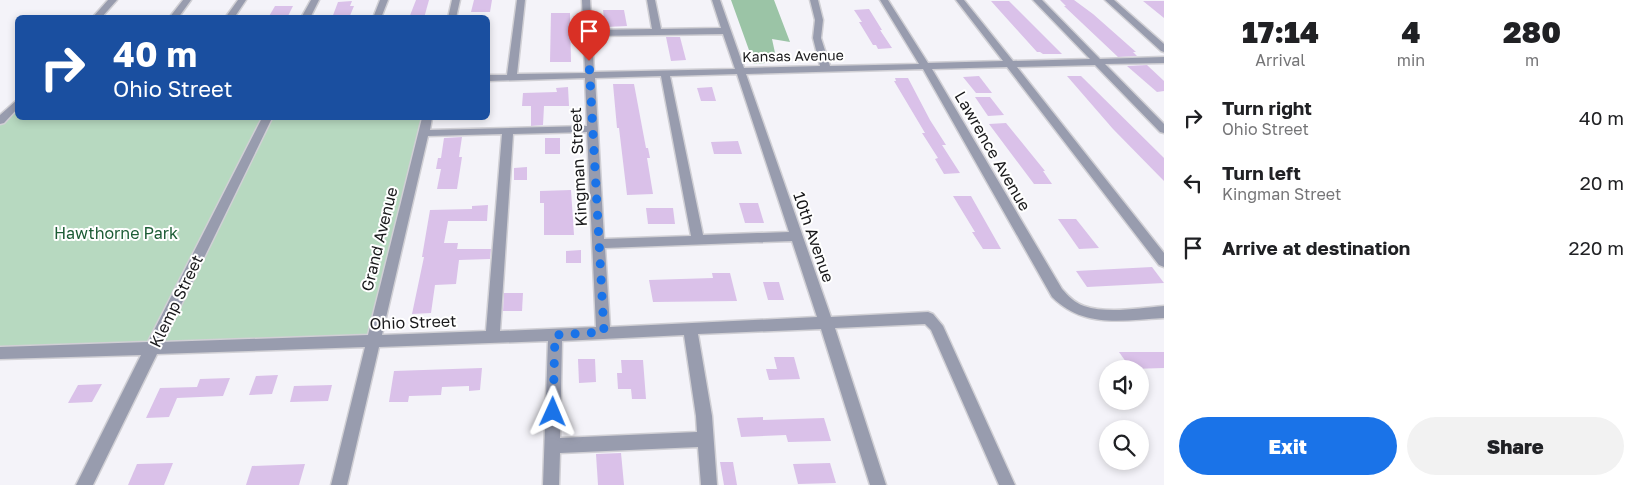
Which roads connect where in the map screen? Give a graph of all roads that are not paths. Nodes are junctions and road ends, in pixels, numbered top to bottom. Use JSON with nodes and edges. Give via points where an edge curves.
{"nodes":[{"id":1,"x":113,"y":0,"type":"edge"},
{"id":2,"x":187,"y":0,"type":"edge"},
{"id":3,"x":242,"y":0,"type":"edge"},
{"id":4,"x":315,"y":0,"type":"edge"},
{"id":5,"x":384,"y":0,"type":"edge"},
{"id":6,"x":456,"y":0,"type":"edge"},
{"id":7,"x":521,"y":0,"type":"edge"},
{"id":8,"x":586,"y":0,"type":"edge"},
{"id":9,"x":651,"y":0,"type":"edge"},
{"id":10,"x":716,"y":0,"type":"edge"},
{"id":11,"x":814,"y":0,"type":"edge"},
{"id":12,"x":884,"y":0,"type":"edge"},
{"id":13,"x":960,"y":0,"type":"edge"},
{"id":14,"x":1037,"y":0,"type":"edge"},
{"id":15,"x":1109,"y":0,"type":"edge"},
{"id":16,"x":99,"y":15,"type":"edge"},
{"id":17,"x":175,"y":15,"type":"edge"},
{"id":18,"x":232,"y":15,"type":"edge"},
{"id":19,"x":308,"y":15,"type":"edge"},
{"id":20,"x":378,"y":15,"type":"edge"},
{"id":21,"x":453,"y":15,"type":"edge"},
{"id":22,"x":726,"y":31,"type":"junction"},
{"id":23,"x":657,"y":32,"type":"junction"},
{"id":24,"x":588,"y":33,"type":"junction"},
{"id":25,"x":1164,"y":49,"type":"edge"},
{"id":26,"x":1164,"y":60,"type":"edge"},
{"id":27,"x":1099,"y":62,"type":"junction"},
{"id":28,"x":1008,"y":64,"type":"junction"},
{"id":29,"x":926,"y":67,"type":"junction"},
{"id":30,"x":826,"y":69,"type":"junction"},
{"id":31,"x":740,"y":71,"type":"junction"},
{"id":32,"x":665,"y":73,"type":"junction"},
{"id":33,"x":590,"y":75,"type":"junction"},
{"id":34,"x":512,"y":77,"type":"junction"},
{"id":35,"x":490,"y":78,"type":"edge"},
{"id":36,"x":15,"y":105,"type":"edge"},
{"id":37,"x":266,"y":120,"type":"edge"},
{"id":38,"x":426,"y":120,"type":"edge"},
{"id":39,"x":0,"y":121,"type":"edge"},
{"id":40,"x":592,"y":129,"type":"junction"},
{"id":41,"x":1164,"y":130,"type":"edge"},
{"id":42,"x":508,"y":131,"type":"junction"},
{"id":43,"x":423,"y":134,"type":"junction"},
{"id":44,"x":796,"y":236,"type":"junction"},
{"id":45,"x":698,"y":240,"type":"junction"},
{"id":46,"x":597,"y":244,"type":"junction"},
{"id":47,"x":1164,"y":262,"type":"edge"},
{"id":48,"x":1164,"y":312,"type":"edge"},
{"id":49,"x":826,"y":324,"type":"junction"},
{"id":50,"x":690,"y":329,"type":"junction"},
{"id":51,"x":604,"y":332,"type":"junction"},
{"id":52,"x":555,"y":335,"type":"junction"},
{"id":53,"x":493,"y":337,"type":"junction"},
{"id":54,"x":373,"y":341,"type":"junction"},
{"id":55,"x":152,"y":348,"type":"junction"},
{"id":56,"x":0,"y":353,"type":"edge"},
{"id":57,"x":704,"y":437,"type":"junction"},
{"id":58,"x":552,"y":446,"type":"junction"},
{"id":59,"x":84,"y":485,"type":"edge"},
{"id":60,"x":339,"y":485,"type":"edge"},
{"id":61,"x":551,"y":485,"type":"edge"},
{"id":62,"x":709,"y":485,"type":"edge"},
{"id":63,"x":878,"y":485,"type":"edge"},
{"id":64,"x":1007,"y":485,"type":"edge"}],
"edges":[{"from":1,"to":16,"type":"street"},
{"from":2,"to":17,"type":"street"},
{"from":3,"to":18,"type":"street"},
{"from":4,"to":19,"type":"street"},
{"from":5,"to":20,"type":"street"},
{"from":6,"to":21,"type":"street"},
{"from":7,"to":34,"type":"street"},
{"from":8,"to":24,"type":"street","name":"Kingman Street"},
{"from":9,"to":23,"type":"street"},
{"from":10,"to":22,"type":"street","name":"10th Avenue"},
{"from":11,"to":30,"type":"street","via":[[819,20],[817,38]]},
{"from":12,"to":29,"type":"street","name":"Lawrence Avenue"},
{"from":13,"to":28,"type":"street"},
{"from":14,"to":27,"type":"street"},
{"from":15,"to":25,"type":"street"},
{"from":22,"to":23,"type":"street"},
{"from":22,"to":31,"type":"street","name":"10th Avenue"},
{"from":23,"to":24,"type":"street"},
{"from":24,"to":33,"type":"street","name":"Kingman Street"},
{"from":26,"to":27,"type":"street","name":"Kansas Avenue"},
{"from":27,"to":28,"type":"street","name":"Kansas Avenue"},
{"from":27,"to":41,"type":"street"},
{"from":28,"to":29,"type":"street","name":"Kansas Avenue"},
{"from":28,"to":47,"type":"street"},
{"from":29,"to":30,"type":"street","name":"Kansas Avenue"},
{"from":29,"to":48,"type":"street","name":"Lawrence Avenue","via":[[1057,293],[1067,304],[1097,314]]},
{"from":30,"to":31,"type":"street","name":"Kansas Avenue"},
{"from":31,"to":32,"type":"street","name":"Kansas Avenue"},
{"from":31,"to":44,"type":"street","name":"10th Avenue"},
{"from":32,"to":33,"type":"street","name":"Kansas Avenue"},
{"from":32,"to":45,"type":"street"},
{"from":33,"to":34,"type":"street","name":"Kansas Avenue"},
{"from":33,"to":40,"type":"street","name":"Kingman Street"},
{"from":34,"to":35,"type":"street","name":"Kansas Avenue"},
{"from":36,"to":39,"type":"street"},
{"from":37,"to":55,"type":"street","name":"Klemp Street"},
{"from":38,"to":43,"type":"street","name":"Grand Avenue"},
{"from":40,"to":42,"type":"street"},
{"from":40,"to":46,"type":"street","name":"Kingman Street"},
{"from":42,"to":43,"type":"street"},
{"from":42,"to":53,"type":"street"},
{"from":43,"to":54,"type":"street","name":"Grand Avenue"},
{"from":44,"to":45,"type":"street"},
{"from":44,"to":49,"type":"street","name":"10th Avenue"},
{"from":45,"to":46,"type":"street"},
{"from":46,"to":51,"type":"street","name":"Kingman Street"},
{"from":49,"to":50,"type":"street","name":"Ohio Street"},
{"from":49,"to":63,"type":"street","name":"10th Avenue"},
{"from":49,"to":64,"type":"street","name":"Ohio Street","via":[[928,318],[936,326]]},
{"from":50,"to":51,"type":"street","name":"Ohio Street"},
{"from":50,"to":57,"type":"street","via":[[704,416]]},
{"from":51,"to":52,"type":"street","name":"Ohio Street"},
{"from":52,"to":53,"type":"street","name":"Ohio Street"},
{"from":52,"to":58,"type":"street"},
{"from":53,"to":54,"type":"street","name":"Ohio Street"},
{"from":54,"to":55,"type":"street","name":"Ohio Street"},
{"from":54,"to":60,"type":"street","name":"Grand Avenue"},
{"from":55,"to":56,"type":"street","name":"Ohio Street"},
{"from":55,"to":59,"type":"street","name":"Klemp Street"},
{"from":57,"to":58,"type":"street","via":[[696,440]]},
{"from":57,"to":62,"type":"street"},
{"from":58,"to":61,"type":"street"}]}
